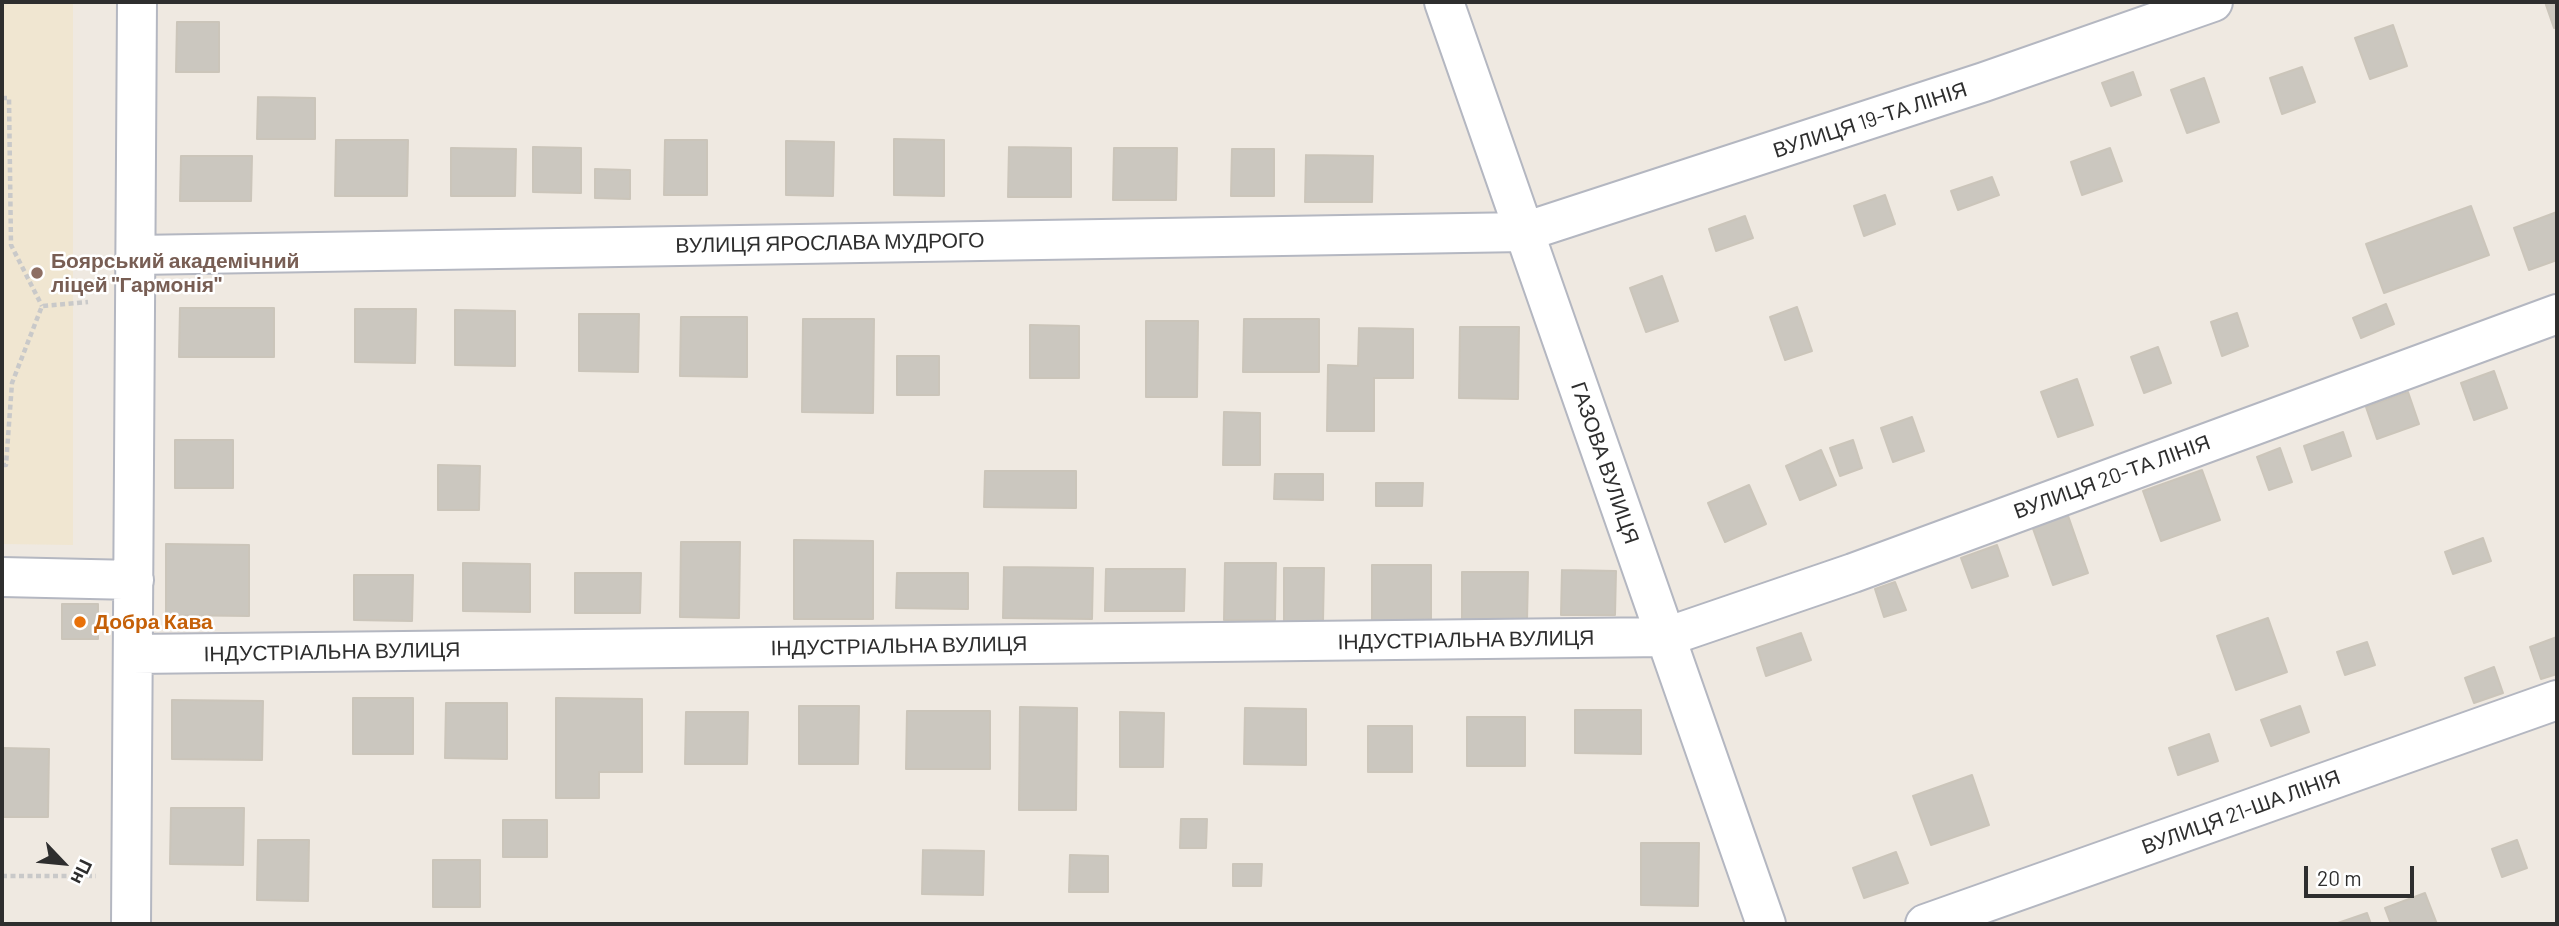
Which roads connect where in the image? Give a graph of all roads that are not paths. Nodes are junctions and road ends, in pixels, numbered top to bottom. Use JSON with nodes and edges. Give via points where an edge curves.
{"nodes":[{"id":1,"x":137,"y":2,"type":"edge"},
{"id":2,"x":1444,"y":2,"type":"edge"},
{"id":3,"x":2213,"y":2,"type":"edge"},
{"id":4,"x":1524,"y":232,"type":"junction"},
{"id":5,"x":136,"y":255,"type":"junction"},
{"id":6,"x":2557,"y":314,"type":"edge"},
{"id":7,"x":2,"y":577,"type":"edge"},
{"id":8,"x":134,"y":580,"type":"junction"},
{"id":9,"x":1666,"y":638,"type":"junction"},
{"id":10,"x":133,"y":654,"type":"junction"},
{"id":11,"x":2557,"y":700,"type":"edge"},
{"id":12,"x":131,"y":924,"type":"edge"},
{"id":13,"x":1766,"y":924,"type":"edge"},
{"id":14,"x":1924,"y":924,"type":"edge"}],
"edges":[{"from":1,"to":5,"type":"street"},
{"from":2,"to":4,"type":"street","name":"ГАЗОВА ВУЛИЦЯ"},
{"from":3,"to":4,"type":"street","name":"ВУЛИЦЯ 19-ТА ЛІНІЯ"},
{"from":4,"to":5,"type":"street","name":"ВУЛИЦЯ ЯРОСЛАВА МУДРОГО"},
{"from":4,"to":9,"type":"street","name":"ГАЗОВА ВУЛИЦЯ"},
{"from":5,"to":8,"type":"street"},
{"from":6,"to":9,"type":"street","name":"ВУЛИЦЯ 20-ТА ЛІНІЯ"},
{"from":7,"to":8,"type":"street"},
{"from":8,"to":10,"type":"street"},
{"from":9,"to":10,"type":"street","name":"ІНДУСТРІАЛЬНА ВУЛИЦЯ"},
{"from":9,"to":13,"type":"street","name":"ГАЗОВА ВУЛИЦЯ"},
{"from":10,"to":12,"type":"street"},
{"from":11,"to":14,"type":"street","name":"ВУЛИЦЯ 21-ША ЛІНІЯ"}]}
